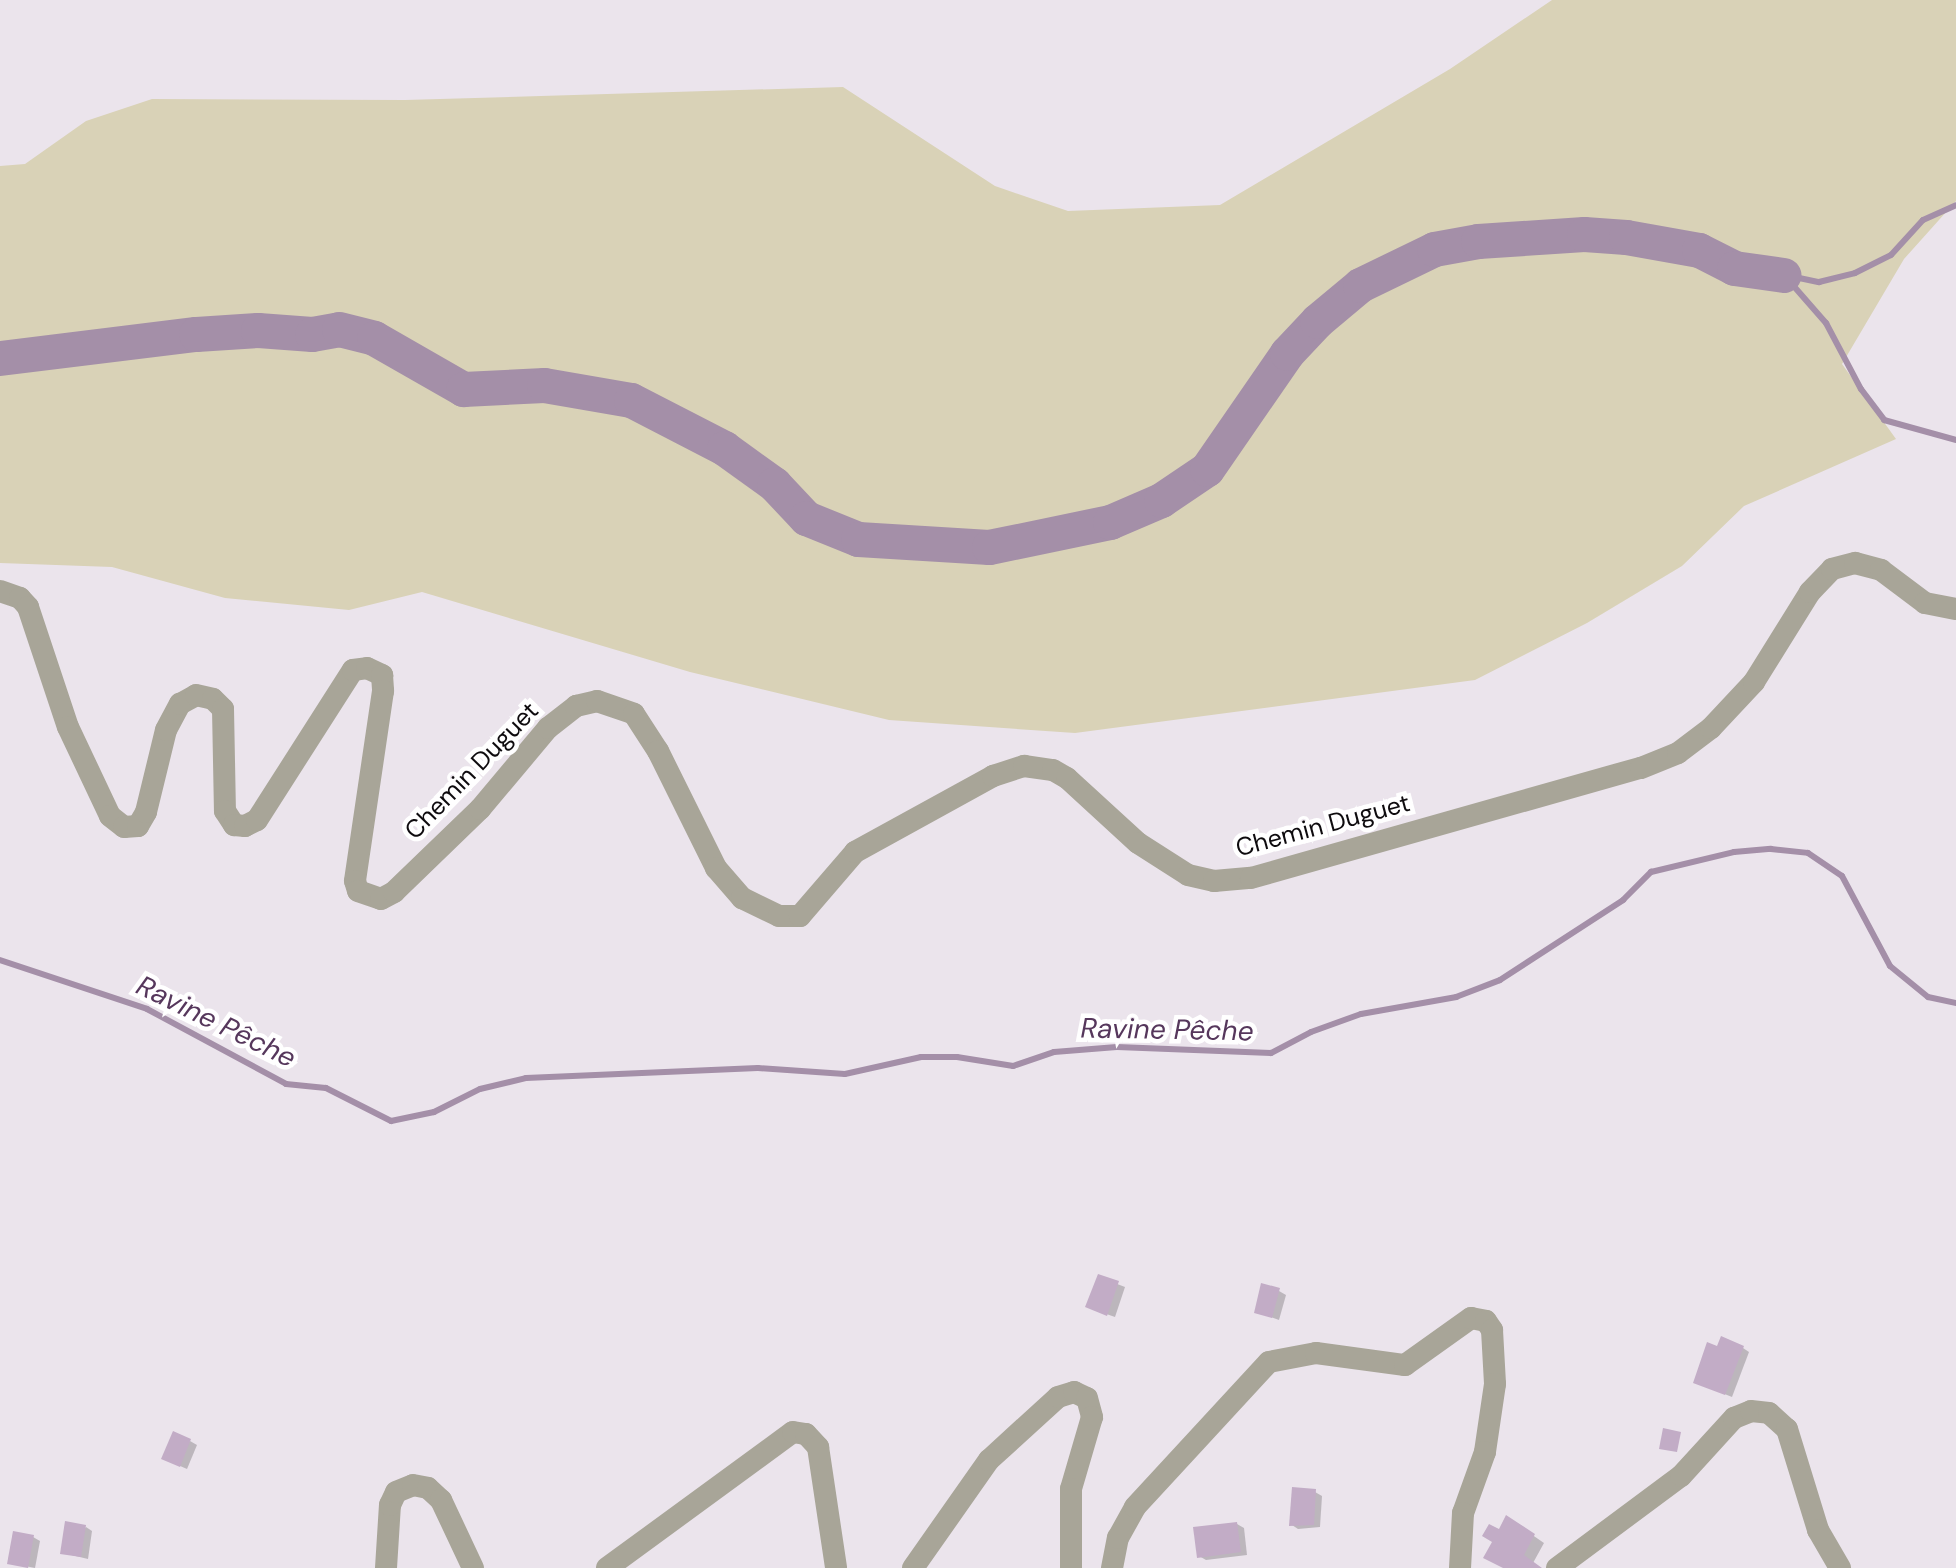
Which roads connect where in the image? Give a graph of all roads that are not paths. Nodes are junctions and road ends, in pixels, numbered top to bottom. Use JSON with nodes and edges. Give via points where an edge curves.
{"nodes":[{"id":1,"x":0,"y":592,"type":"edge"},
{"id":2,"x":1956,"y":609,"type":"edge"},
{"id":3,"x":386,"y":1568,"type":"edge"},
{"id":4,"x":473,"y":1568,"type":"edge"},
{"id":5,"x":607,"y":1568,"type":"edge"},
{"id":6,"x":836,"y":1568,"type":"edge"},
{"id":7,"x":913,"y":1568,"type":"edge"},
{"id":8,"x":1071,"y":1568,"type":"edge"},
{"id":9,"x":1112,"y":1568,"type":"edge"},
{"id":10,"x":1460,"y":1568,"type":"edge"},
{"id":11,"x":1556,"y":1568,"type":"edge"},
{"id":12,"x":1840,"y":1568,"type":"edge"}],
"edges":[{"from":1,"to":2,"type":"street","name":"Chemin Duguet","via":[[28,607],[68,727],[110,816],[124,828],[138,826],[146,812],[166,730],[180,704],[196,694],[224,709],[225,811],[234,825],[245,826],[256,820],[353,670],[367,668],[382,675],[383,691],[358,891],[380,899],[394,892],[480,809],[548,728],[576,706],[597,701],[634,714],[716,868],[742,898],[779,916],[800,916],[855,852],[993,776],[1024,766],[1067,778],[1138,843],[1188,875],[1250,878],[1678,753],[1754,682],[1810,592],[1832,570],[1855,564],[1881,570],[1925,603]]},
{"from":3,"to":4,"type":"street","via":[[390,1505],[396,1492],[413,1485],[441,1500]]},
{"from":5,"to":6,"type":"street","via":[[794,1432],[818,1447]]},
{"from":7,"to":8,"type":"street","via":[[989,1460],[1058,1397],[1074,1392],[1087,1398],[1092,1417],[1071,1489]]},
{"from":9,"to":10,"type":"street","via":[[1135,1507],[1269,1362],[1316,1354],[1405,1365],[1471,1318],[1492,1330],[1495,1384],[1486,1452],[1464,1513]]},
{"from":11,"to":12,"type":"street","via":[[1657,1496],[1734,1418],[1751,1412],[1769,1413],[1787,1428],[1818,1530]]}]}
